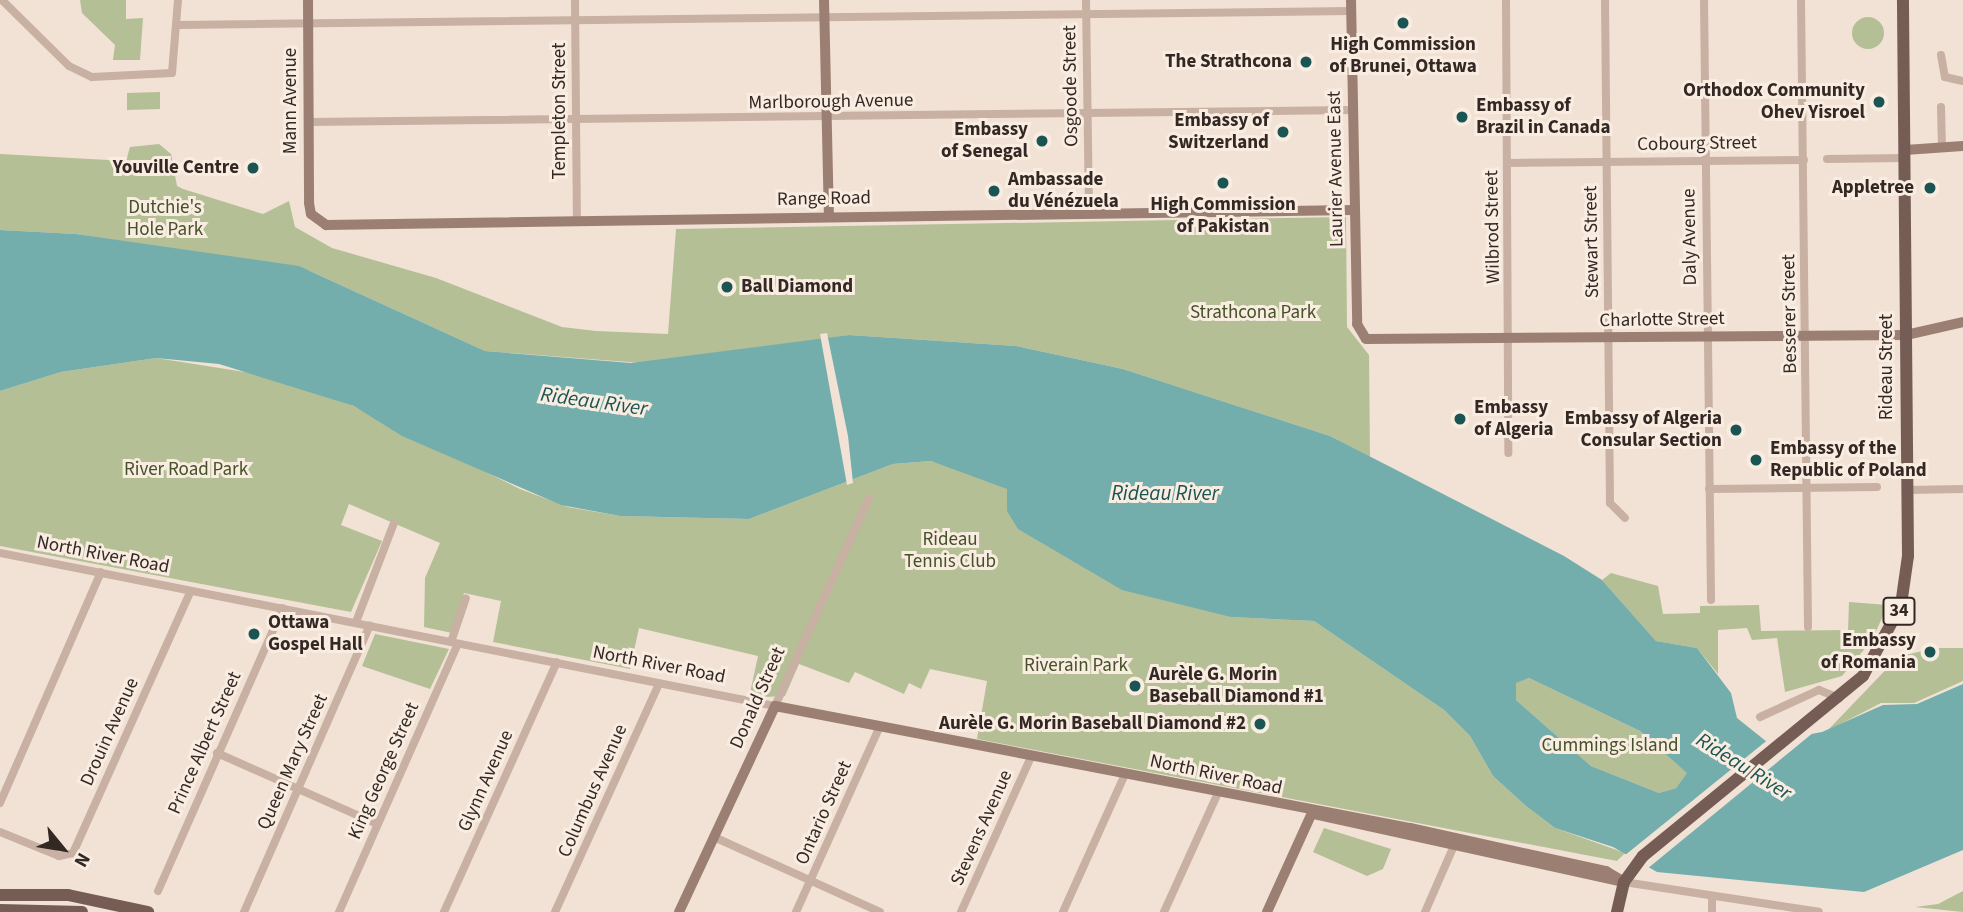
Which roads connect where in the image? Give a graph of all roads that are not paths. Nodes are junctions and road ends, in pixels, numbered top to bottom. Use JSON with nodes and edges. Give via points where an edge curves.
{"nodes":[{"id":1,"x":2,"y":0,"type":"edge"},
{"id":2,"x":178,"y":0,"type":"edge"},
{"id":3,"x":308,"y":0,"type":"edge"},
{"id":4,"x":575,"y":0,"type":"edge"},
{"id":5,"x":824,"y":0,"type":"edge"},
{"id":6,"x":1086,"y":0,"type":"edge"},
{"id":7,"x":1506,"y":0,"type":"edge"},
{"id":8,"x":1605,"y":0,"type":"edge"},
{"id":9,"x":1704,"y":0,"type":"edge"},
{"id":10,"x":1801,"y":0,"type":"edge"},
{"id":11,"x":1903,"y":0,"type":"edge"},
{"id":12,"x":1351,"y":6,"type":"edge"},
{"id":13,"x":1086,"y":16,"type":"junction"},
{"id":14,"x":825,"y":18,"type":"junction"},
{"id":15,"x":575,"y":21,"type":"junction"},
{"id":16,"x":180,"y":25,"type":"junction"},
{"id":17,"x":308,"y":25,"type":"junction"},
{"id":18,"x":1941,"y":55,"type":"dead end"},
{"id":19,"x":1963,"y":81,"type":"edge"},
{"id":20,"x":1941,"y":107,"type":"dead end"},
{"id":21,"x":1352,"y":110,"type":"junction"},
{"id":22,"x":1086,"y":114,"type":"junction"},
{"id":23,"x":827,"y":118,"type":"junction"},
{"id":24,"x":575,"y":120,"type":"junction"},
{"id":25,"x":309,"y":122,"type":"junction"},
{"id":26,"x":1963,"y":146,"type":"edge"},
{"id":27,"x":1942,"y":148,"type":"junction"},
{"id":28,"x":1905,"y":155,"type":"junction"},
{"id":29,"x":1827,"y":159,"type":"dead end"},
{"id":30,"x":1804,"y":160,"type":"junction"},
{"id":31,"x":1705,"y":161,"type":"junction"},
{"id":32,"x":1607,"y":162,"type":"junction"},
{"id":33,"x":1508,"y":163,"type":"junction"},
{"id":34,"x":309,"y":202,"type":"joint"},
{"id":35,"x":1354,"y":210,"type":"junction"},
{"id":36,"x":1089,"y":213,"type":"junction"},
{"id":37,"x":829,"y":216,"type":"junction"},
{"id":38,"x":577,"y":221,"type":"junction"},
{"id":39,"x":1963,"y":322,"type":"edge"},
{"id":40,"x":1906,"y":335,"type":"junction"},
{"id":41,"x":1805,"y":336,"type":"junction"},
{"id":42,"x":1362,"y":337,"type":"joint"},
{"id":43,"x":1707,"y":337,"type":"junction"},
{"id":44,"x":1609,"y":338,"type":"junction"},
{"id":45,"x":1510,"y":340,"type":"junction"},
{"id":46,"x":1508,"y":453,"type":"dead end"},
{"id":47,"x":1878,"y":487,"type":"dead end"},
{"id":48,"x":1807,"y":488,"type":"junction"},
{"id":49,"x":1709,"y":489,"type":"junction"},
{"id":50,"x":1963,"y":489,"type":"edge"},
{"id":51,"x":1908,"y":490,"type":"junction"},
{"id":52,"x":869,"y":498,"type":"dead end"},
{"id":53,"x":1625,"y":518,"type":"dead end"},
{"id":54,"x":394,"y":523,"type":"dead end"},
{"id":55,"x":0,"y":553,"type":"edge"},
{"id":56,"x":102,"y":572,"type":"junction"},
{"id":57,"x":191,"y":591,"type":"junction"},
{"id":58,"x":466,"y":598,"type":"dead end"},
{"id":59,"x":1710,"y":600,"type":"dead end"},
{"id":60,"x":283,"y":608,"type":"junction"},
{"id":61,"x":356,"y":622,"type":"junction"},
{"id":62,"x":370,"y":625,"type":"junction"},
{"id":63,"x":1808,"y":627,"type":"dead end"},
{"id":64,"x":455,"y":643,"type":"junction"},
{"id":65,"x":557,"y":662,"type":"junction"},
{"id":66,"x":659,"y":684,"type":"junction"},
{"id":67,"x":1839,"y":698,"type":"junction"},
{"id":68,"x":775,"y":706,"type":"junction"},
{"id":69,"x":1760,"y":717,"type":"dead end"},
{"id":70,"x":880,"y":726,"type":"junction"},
{"id":71,"x":217,"y":753,"type":"junction"},
{"id":72,"x":1031,"y":757,"type":"junction"},
{"id":73,"x":1125,"y":774,"type":"junction"},
{"id":74,"x":299,"y":789,"type":"junction"},
{"id":75,"x":1217,"y":795,"type":"junction"},
{"id":76,"x":0,"y":803,"type":"edge"},
{"id":77,"x":1312,"y":813,"type":"junction"},
{"id":78,"x":377,"y":824,"type":"junction"},
{"id":79,"x":0,"y":832,"type":"edge"},
{"id":80,"x":714,"y":837,"type":"junction"},
{"id":81,"x":1456,"y":843,"type":"junction"},
{"id":82,"x":810,"y":882,"type":"junction"},
{"id":83,"x":1624,"y":882,"type":"junction"},
{"id":84,"x":158,"y":891,"type":"dead end"},
{"id":85,"x":0,"y":895,"type":"edge"},
{"id":86,"x":1712,"y":897,"type":"junction"},
{"id":87,"x":0,"y":910,"type":"edge"},
{"id":88,"x":82,"y":912,"type":"edge"},
{"id":89,"x":148,"y":912,"type":"edge"},
{"id":90,"x":244,"y":912,"type":"edge"},
{"id":91,"x":339,"y":912,"type":"edge"},
{"id":92,"x":444,"y":912,"type":"edge"},
{"id":93,"x":555,"y":912,"type":"edge"},
{"id":94,"x":679,"y":912,"type":"edge"},
{"id":95,"x":796,"y":912,"type":"edge"},
{"id":96,"x":880,"y":912,"type":"edge"},
{"id":97,"x":961,"y":912,"type":"edge"},
{"id":98,"x":1063,"y":912,"type":"edge"},
{"id":99,"x":1164,"y":912,"type":"edge"},
{"id":100,"x":1267,"y":912,"type":"edge"},
{"id":101,"x":1425,"y":912,"type":"edge"},
{"id":102,"x":1616,"y":912,"type":"edge"},
{"id":103,"x":1712,"y":912,"type":"edge"},
{"id":104,"x":1813,"y":912,"type":"edge"}],
"edges":[{"from":1,"to":16,"type":"street","via":[[84,77],[170,75]]},
{"from":2,"to":16,"type":"street"},
{"from":3,"to":17,"type":"street","name":"Mann Avenue"},
{"from":4,"to":15,"type":"street","name":"Templeton Street"},
{"from":5,"to":14,"type":"street"},
{"from":6,"to":13,"type":"street","name":"Osgoode Street"},
{"from":7,"to":33,"type":"street","name":"Wilbrod Street"},
{"from":8,"to":32,"type":"street","name":"Stewart Street"},
{"from":9,"to":31,"type":"street","name":"Daly Avenue"},
{"from":10,"to":30,"type":"street","name":"Besserer Street"},
{"from":11,"to":28,"type":"main road","name":"Rideau Street","number":"34"},
{"from":12,"to":13,"type":"street"},
{"from":12,"to":21,"type":"street","name":"Laurier Avenue East"},
{"from":13,"to":14,"type":"street"},
{"from":13,"to":22,"type":"street","name":"Osgoode Street"},
{"from":14,"to":15,"type":"street"},
{"from":14,"to":23,"type":"street"},
{"from":15,"to":17,"type":"street"},
{"from":15,"to":24,"type":"street","name":"Templeton Street"},
{"from":16,"to":17,"type":"street"},
{"from":17,"to":25,"type":"street","name":"Mann Avenue"},
{"from":18,"to":19,"type":"street","via":[[1945,77]]},
{"from":20,"to":27,"type":"street"},
{"from":21,"to":22,"type":"street","name":"Marlborough Avenue"},
{"from":21,"to":35,"type":"street","name":"Laurier Avenue East"},
{"from":22,"to":23,"type":"street","name":"Marlborough Avenue"},
{"from":22,"to":36,"type":"street","name":"Osgoode Street"},
{"from":23,"to":24,"type":"street","name":"Marlborough Avenue"},
{"from":23,"to":37,"type":"street"},
{"from":24,"to":25,"type":"street","name":"Marlborough Avenue"},
{"from":24,"to":38,"type":"street","name":"Templeton Street"},
{"from":25,"to":34,"type":"street","name":"Mann Avenue"},
{"from":26,"to":27,"type":"street"},
{"from":27,"to":28,"type":"street"},
{"from":28,"to":29,"type":"street"},
{"from":28,"to":40,"type":"main road","name":"Rideau Street","number":"34"},
{"from":30,"to":31,"type":"street","name":"Cobourg Street"},
{"from":30,"to":41,"type":"street","name":"Besserer Street"},
{"from":31,"to":32,"type":"street","name":"Cobourg Street"},
{"from":31,"to":43,"type":"street","name":"Daly Avenue"},
{"from":32,"to":33,"type":"street","name":"Cobourg Street"},
{"from":32,"to":44,"type":"street","name":"Stewart Street"},
{"from":33,"to":45,"type":"street","name":"Wilbrod Street"},
{"from":34,"to":38,"type":"street","name":"Range Road","via":[[316,220],[326,225]]},
{"from":35,"to":36,"type":"street","name":"Range Road"},
{"from":35,"to":42,"type":"street","name":"Laurier Avenue East"},
{"from":36,"to":37,"type":"street","name":"Range Road"},
{"from":37,"to":38,"type":"street","name":"Range Road"},
{"from":39,"to":40,"type":"street","name":"Charlotte Street"},
{"from":40,"to":41,"type":"street","name":"Charlotte Street"},
{"from":40,"to":51,"type":"main road","name":"Rideau Street","number":"34"},
{"from":41,"to":43,"type":"street","name":"Charlotte Street"},
{"from":41,"to":48,"type":"street","name":"Besserer Street"},
{"from":42,"to":45,"type":"street","name":"Charlotte Street"},
{"from":43,"to":44,"type":"street","name":"Charlotte Street"},
{"from":43,"to":49,"type":"street","name":"Daly Avenue"},
{"from":44,"to":45,"type":"street","name":"Charlotte Street"},
{"from":44,"to":53,"type":"street","name":"Stewart Street","via":[[1610,503]]},
{"from":45,"to":46,"type":"street","name":"Wilbrod Street"},
{"from":47,"to":48,"type":"street"},
{"from":48,"to":49,"type":"street"},
{"from":48,"to":63,"type":"street","name":"Besserer Street"},
{"from":49,"to":59,"type":"street","name":"Daly Avenue"},
{"from":50,"to":51,"type":"street"},
{"from":51,"to":67,"type":"main road","name":"Rideau Street","number":"34","via":[[1902,605],[1882,651]]},
{"from":52,"to":68,"type":"street","name":"Donald Street"},
{"from":54,"to":61,"type":"street"},
{"from":55,"to":56,"type":"street","name":"North River Road"},
{"from":56,"to":57,"type":"street","name":"North River Road"},
{"from":56,"to":76,"type":"street"},
{"from":57,"to":60,"type":"street","name":"North River Road"},
{"from":57,"to":79,"type":"street","name":"Drouin Avenue","via":[[73,853],[59,856]]},
{"from":58,"to":64,"type":"street","name":"King George Street"},
{"from":60,"to":61,"type":"street","name":"North River Road"},
{"from":60,"to":71,"type":"street","name":"Prince Albert Street"},
{"from":61,"to":62,"type":"street","name":"North River Road"},
{"from":62,"to":64,"type":"street","name":"North River Road"},
{"from":62,"to":74,"type":"street","name":"Queen Mary Street"},
{"from":64,"to":65,"type":"street","name":"North River Road"},
{"from":64,"to":78,"type":"street","name":"King George Street"},
{"from":65,"to":66,"type":"street","name":"North River Road"},
{"from":65,"to":92,"type":"street","name":"Glynn Avenue"},
{"from":66,"to":68,"type":"street","name":"North River Road"},
{"from":66,"to":93,"type":"street","name":"Columbus Avenue"},
{"from":67,"to":69,"type":"street","via":[[1819,690]]},
{"from":67,"to":83,"type":"main road","name":"Rideau Street","number":"34","via":[[1636,864]]},
{"from":68,"to":70,"type":"street","name":"North River Road"},
{"from":68,"to":80,"type":"street","name":"Donald Street"},
{"from":70,"to":72,"type":"street","name":"North River Road"},
{"from":70,"to":82,"type":"street","name":"Ontario Street"},
{"from":71,"to":74,"type":"street"},
{"from":71,"to":84,"type":"street","name":"Prince Albert Street"},
{"from":72,"to":73,"type":"street","name":"North River Road"},
{"from":72,"to":97,"type":"street","name":"Stevens Avenue"},
{"from":73,"to":75,"type":"street","name":"North River Road"},
{"from":73,"to":98,"type":"street"},
{"from":74,"to":78,"type":"street"},
{"from":74,"to":90,"type":"street","name":"Queen Mary Street"},
{"from":75,"to":77,"type":"street","name":"North River Road"},
{"from":75,"to":99,"type":"street"},
{"from":77,"to":81,"type":"street","name":"North River Road"},
{"from":77,"to":100,"type":"street"},
{"from":78,"to":91,"type":"street","name":"King George Street"},
{"from":80,"to":82,"type":"street"},
{"from":80,"to":94,"type":"street","name":"Donald Street"},
{"from":81,"to":83,"type":"street","name":"North River Road"},
{"from":81,"to":101,"type":"street"},
{"from":82,"to":95,"type":"street","name":"Ontario Street"},
{"from":82,"to":96,"type":"street"},
{"from":83,"to":86,"type":"street","name":"North River Road"},
{"from":83,"to":102,"type":"main road","number":"34"},
{"from":85,"to":89,"type":"main road","via":[[68,895]]},
{"from":86,"to":103,"type":"street"},
{"from":86,"to":104,"type":"street","name":"North River Road"},
{"from":87,"to":88,"type":"main road"}]}
